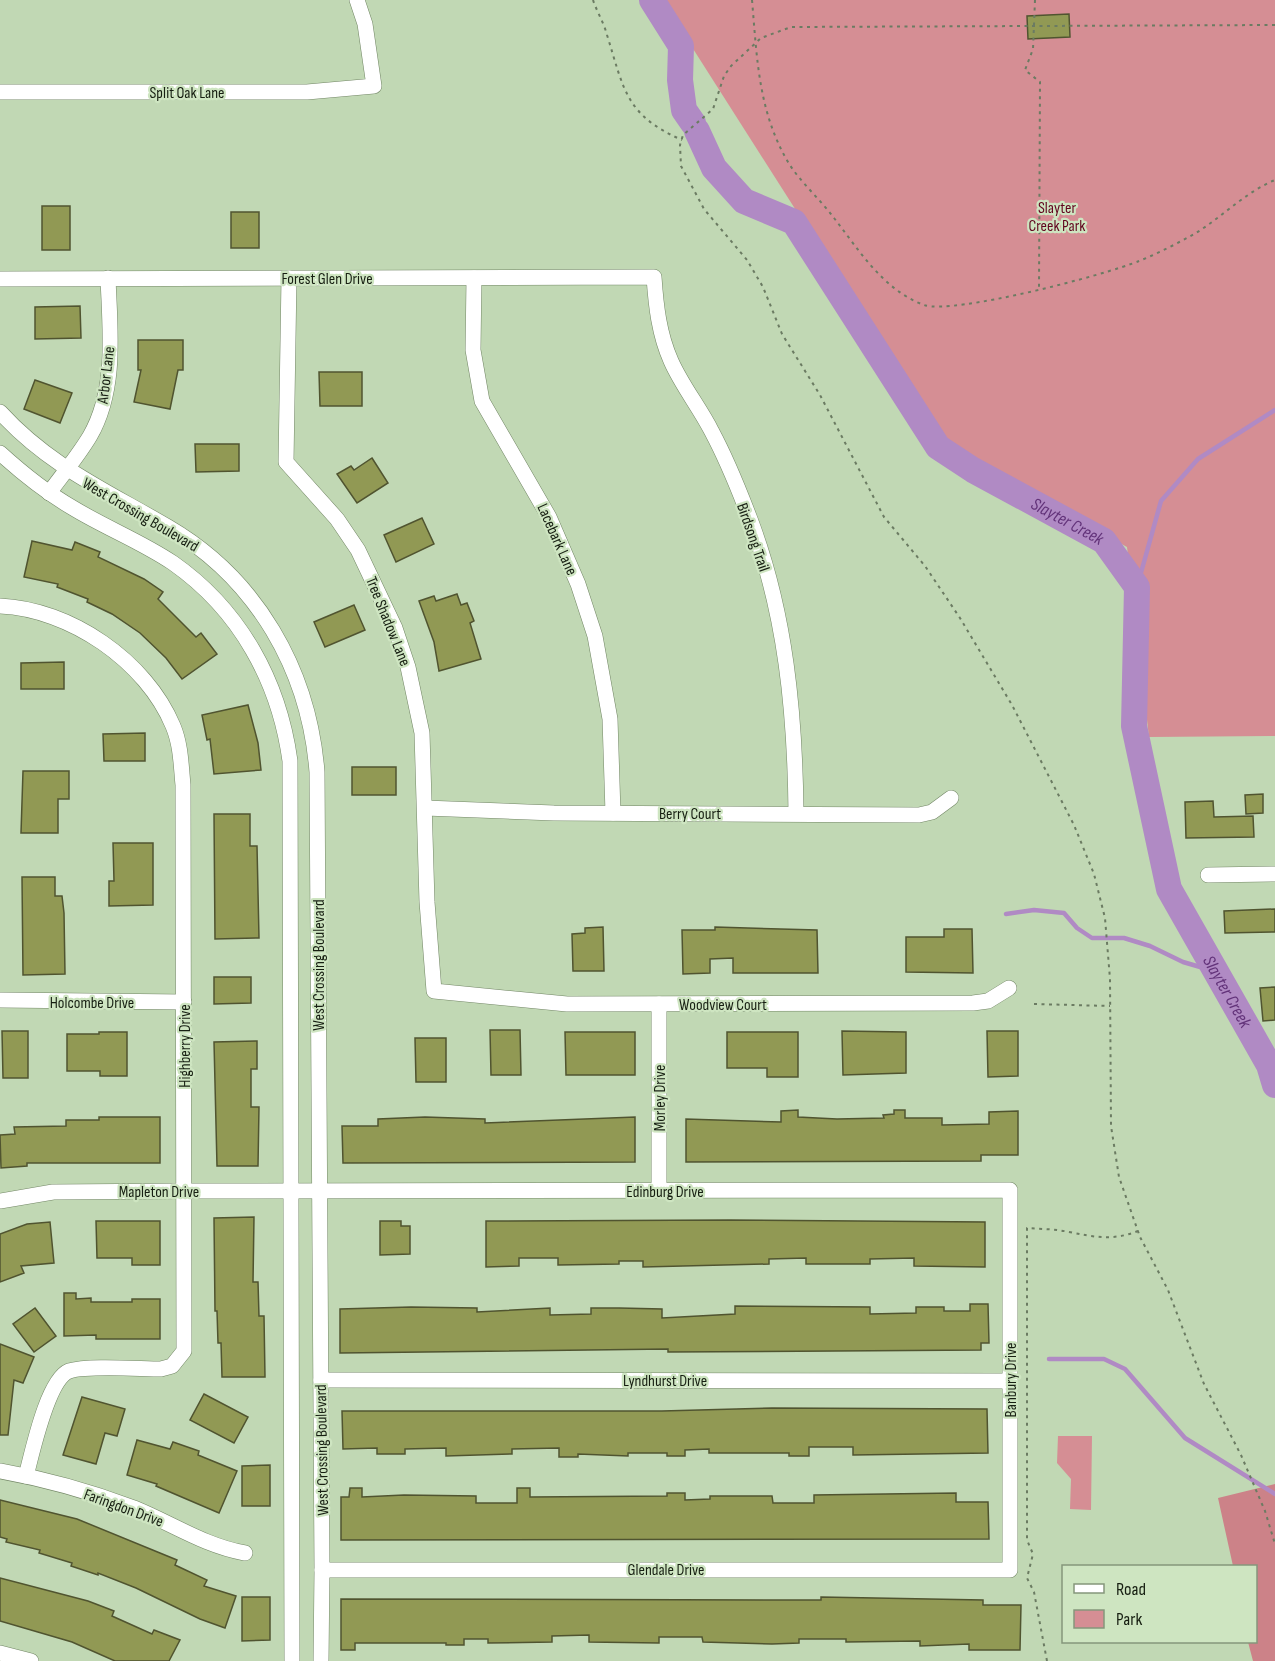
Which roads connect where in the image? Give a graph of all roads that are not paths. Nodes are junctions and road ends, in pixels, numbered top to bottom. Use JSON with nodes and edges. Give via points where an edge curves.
{"nodes":[{"id":1,"x":357,"y":0,"type":"edge"},
{"id":2,"x":0,"y":92,"type":"edge"},
{"id":3,"x":654,"y":277,"type":"joint"},
{"id":4,"x":108,"y":278,"type":"junction"},
{"id":5,"x":289,"y":278,"type":"junction"},
{"id":6,"x":474,"y":278,"type":"junction"},
{"id":7,"x":0,"y":279,"type":"edge"},
{"id":8,"x":0,"y":412,"type":"edge"},
{"id":9,"x":0,"y":453,"type":"edge"},
{"id":10,"x":66,"y":470,"type":"junction"},
{"id":11,"x":49,"y":493,"type":"junction"},
{"id":12,"x":0,"y":606,"type":"edge"},
{"id":13,"x":951,"y":798,"type":"dead end"},
{"id":14,"x":425,"y":808,"type":"junction"},
{"id":15,"x":613,"y":813,"type":"junction"},
{"id":16,"x":796,"y":813,"type":"junction"},
{"id":17,"x":1275,"y":874,"type":"edge"},
{"id":18,"x":1208,"y":875,"type":"dead end"},
{"id":19,"x":1009,"y":988,"type":"dead end"},
{"id":20,"x":434,"y":991,"type":"joint"},
{"id":21,"x":0,"y":1000,"type":"edge"},
{"id":22,"x":184,"y":1002,"type":"junction"},
{"id":23,"x":659,"y":1004,"type":"junction"},
{"id":24,"x":1010,"y":1190,"type":"joint"},
{"id":25,"x":184,"y":1191,"type":"junction"},
{"id":26,"x":293,"y":1191,"type":"junction"},
{"id":27,"x":659,"y":1191,"type":"junction"},
{"id":28,"x":319,"y":1192,"type":"junction"},
{"id":29,"x":0,"y":1201,"type":"edge"},
{"id":30,"x":321,"y":1380,"type":"junction"},
{"id":31,"x":1010,"y":1381,"type":"junction"},
{"id":32,"x":0,"y":1471,"type":"edge"},
{"id":33,"x":26,"y":1476,"type":"junction"},
{"id":34,"x":245,"y":1553,"type":"dead end"},
{"id":35,"x":322,"y":1570,"type":"junction"},
{"id":36,"x":1010,"y":1570,"type":"joint"},
{"id":37,"x":0,"y":1653,"type":"edge"},
{"id":38,"x":31,"y":1661,"type":"edge"},
{"id":39,"x":292,"y":1661,"type":"edge"},
{"id":40,"x":321,"y":1661,"type":"edge"}],
"edges":[{"from":1,"to":2,"type":"street","name":"Split Oak Lane","via":[[365,24],[374,86],[307,92]]},
{"from":3,"to":6,"type":"street","name":"Forest Glen Drive"},
{"from":3,"to":16,"type":"street","name":"Birdsong Trail","via":[[660,331],[670,361],[720,448],[768,573],[792,702]]},
{"from":4,"to":5,"type":"street","name":"Forest Glen Drive"},
{"from":4,"to":7,"type":"street","name":"Forest Glen Drive"},
{"from":4,"to":10,"type":"street","name":"Arbor Lane","via":[[110,346],[106,392],[89,437]]},
{"from":5,"to":6,"type":"street","name":"Forest Glen Drive"},
{"from":5,"to":14,"type":"street","name":"Tree Shadow Lane","via":[[286,462],[349,536],[395,628],[418,708]]},
{"from":6,"to":15,"type":"street","name":"Lacebark Lane","via":[[473,350],[482,401],[554,527],[578,584],[597,646],[612,739]]},
{"from":8,"to":10,"type":"street","name":"West Crossing Boulevard"},
{"from":9,"to":11,"type":"street","name":"West Crossing Boulevard"},
{"from":10,"to":11,"type":"street","name":"Arbor Lane"},
{"from":10,"to":28,"type":"street","name":"West Crossing Boulevard","via":[[169,527],[230,573],[273,629],[296,675],[314,740],[317,772]]},
{"from":11,"to":26,"type":"street","name":"West Crossing Boulevard","via":[[172,562],[200,584],[224,608],[253,649],[276,695],[290,761]]},
{"from":12,"to":22,"type":"street","name":"Highberry Drive","via":[[26,608],[53,617],[104,645],[140,674],[173,727],[183,785]]},
{"from":13,"to":16,"type":"street","name":"Berry Court","via":[[932,812],[919,815]]},
{"from":14,"to":15,"type":"street","name":"Berry Court"},
{"from":14,"to":20,"type":"street","name":"Tree Shadow Lane"},
{"from":15,"to":16,"type":"street","name":"Berry Court"},
{"from":17,"to":18,"type":"street"},
{"from":19,"to":23,"type":"street","name":"Woodview Court","via":[[981,1002]]},
{"from":20,"to":23,"type":"street","name":"Woodview Court","via":[[543,1003]]},
{"from":21,"to":22,"type":"street","name":"Holcombe Drive"},
{"from":22,"to":25,"type":"street","name":"Highberry Drive"},
{"from":23,"to":27,"type":"street","name":"Morley Drive"},
{"from":24,"to":27,"type":"street","name":"Edinburg Drive"},
{"from":24,"to":31,"type":"street","name":"Banbury Drive"},
{"from":25,"to":26,"type":"street","name":"Mapleton Drive"},
{"from":25,"to":29,"type":"street","name":"Mapleton Drive","via":[[53,1192]]},
{"from":25,"to":33,"type":"street","name":"Highberry Drive","via":[[185,1338],[180,1359],[161,1369],[69,1371],[61,1377],[44,1413]]},
{"from":26,"to":28,"type":"street","name":"Mapleton Drive"},
{"from":26,"to":39,"type":"street","name":"West Crossing Boulevard"},
{"from":27,"to":28,"type":"street","name":"Edinburg Drive"},
{"from":28,"to":30,"type":"street","name":"West Crossing Boulevard"},
{"from":30,"to":31,"type":"street","name":"Lyndhurst Drive"},
{"from":30,"to":35,"type":"street","name":"West Crossing Boulevard"},
{"from":31,"to":36,"type":"street","name":"Banbury Drive"},
{"from":32,"to":33,"type":"street","name":"Faringdon Drive"},
{"from":33,"to":34,"type":"street","name":"Faringdon Drive","via":[[133,1508],[211,1545]]},
{"from":35,"to":36,"type":"street","name":"Glendale Drive"},
{"from":35,"to":40,"type":"street","name":"West Crossing Boulevard"},
{"from":37,"to":38,"type":"street"}]}
